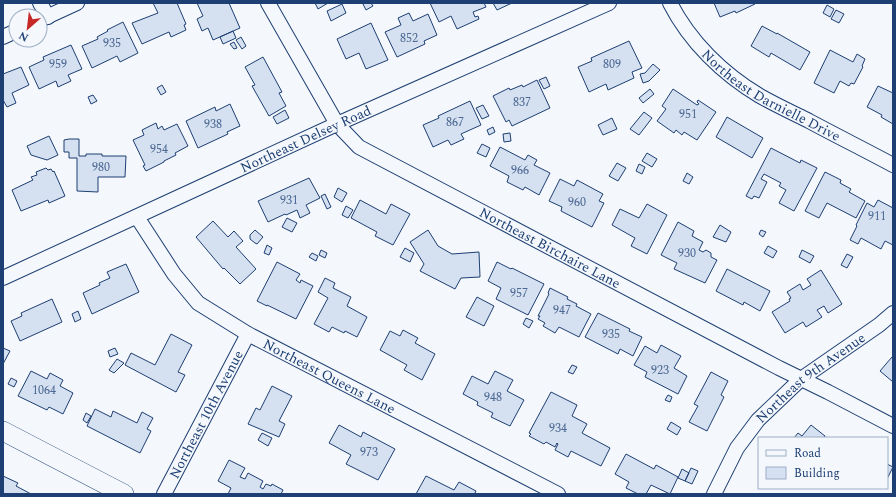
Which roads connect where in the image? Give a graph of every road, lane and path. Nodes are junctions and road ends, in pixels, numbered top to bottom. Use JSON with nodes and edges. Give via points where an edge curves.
{"nodes":[{"id":1,"x":77,"y":3,"type":"edge"},
{"id":2,"x":268,"y":3,"type":"edge"},
{"id":3,"x":609,"y":3,"type":"edge"},
{"id":4,"x":670,"y":3,"type":"edge"},
{"id":5,"x":48,"y":16,"type":"edge"},
{"id":6,"x":337,"y":124,"type":"junction"},
{"id":7,"x":893,"y":165,"type":"edge"},
{"id":8,"x":137,"y":217,"type":"junction"},
{"id":9,"x":3,"y":278,"type":"edge"},
{"id":10,"x":893,"y":313,"type":"edge"},
{"id":11,"x":248,"y":334,"type":"junction"},
{"id":12,"x":801,"y":379,"type":"junction"},
{"id":13,"x":893,"y":426,"type":"edge"},
{"id":14,"x":3,"y":431,"type":"edge"},
{"id":15,"x":124,"y":494,"type":"edge"},
{"id":16,"x":164,"y":494,"type":"edge"},
{"id":17,"x":558,"y":494,"type":"edge"},
{"id":18,"x":714,"y":494,"type":"edge"}],
"edges":[{"from":1,"to":5,"type":"street"},
{"from":2,"to":6,"type":"street","name":"Northeast Birchaire Lane"},
{"from":3,"to":6,"type":"street","name":"Northeast Delsey Road"},
{"from":4,"to":7,"type":"street","name":"Northeast Darnielle Drive","via":[[686,30],[718,65],[738,81],[760,96]]},
{"from":6,"to":8,"type":"street","name":"Northeast Delsey Road"},
{"from":6,"to":12,"type":"street","name":"Northeast Birchaire Lane","via":[[359,147]]},
{"from":8,"to":9,"type":"street","name":"Northeast Delsey Road"},
{"from":8,"to":11,"type":"street","name":"Northeast Queens Lane","via":[[174,274],[198,303]]},
{"from":10,"to":12,"type":"street","name":"Northeast 9th Avenue"},
{"from":11,"to":16,"type":"street","name":"Northeast 10th Avenue"},
{"from":11,"to":17,"type":"street","name":"Northeast Queens Lane"},
{"from":12,"to":13,"type":"street","name":"Northeast Birchaire Lane"},
{"from":12,"to":18,"type":"street","name":"Northeast 9th Avenue","via":[[758,420],[737,448]]},
{"from":14,"to":15,"type":"street"}]}
